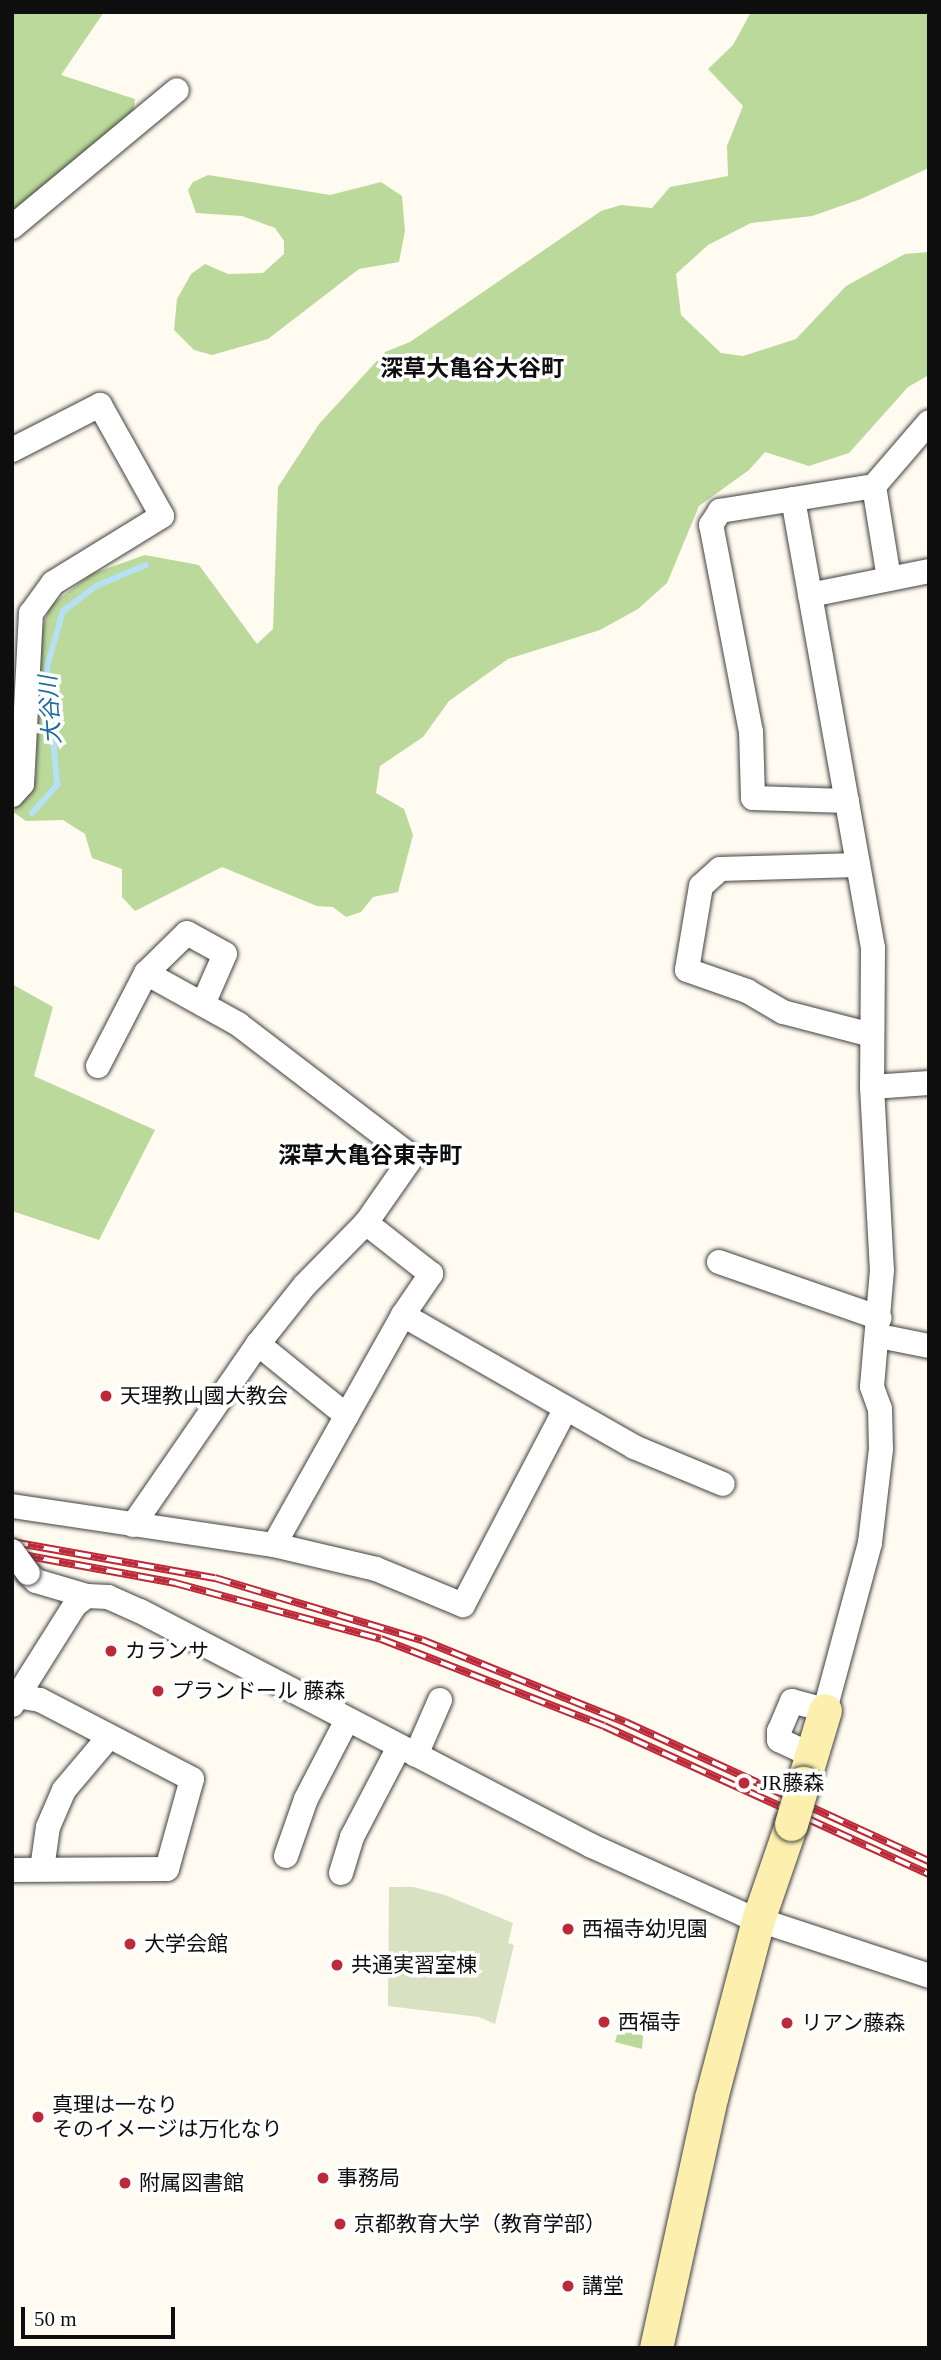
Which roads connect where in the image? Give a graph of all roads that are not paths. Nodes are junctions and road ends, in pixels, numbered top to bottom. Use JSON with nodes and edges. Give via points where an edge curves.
{"nodes":[{"id":1,"x":177,"y":90,"type":"dead end"},
{"id":2,"x":12,"y":227,"type":"edge"},
{"id":3,"x":929,"y":422,"type":"edge"},
{"id":4,"x":12,"y":450,"type":"edge"},
{"id":5,"x":874,"y":486,"type":"junction"},
{"id":6,"x":793,"y":499,"type":"junction"},
{"id":7,"x":929,"y":571,"type":"edge"},
{"id":8,"x":889,"y":579,"type":"junction"},
{"id":9,"x":810,"y":595,"type":"junction"},
{"id":10,"x":12,"y":795,"type":"edge"},
{"id":11,"x":847,"y":801,"type":"junction"},
{"id":12,"x":858,"y":865,"type":"junction"},
{"id":13,"x":146,"y":973,"type":"junction"},
{"id":14,"x":204,"y":1004,"type":"junction"},
{"id":15,"x":872,"y":1035,"type":"junction"},
{"id":16,"x":98,"y":1066,"type":"dead end"},
{"id":17,"x":929,"y":1083,"type":"edge"},
{"id":18,"x":872,"y":1087,"type":"junction"},
{"id":19,"x":366,"y":1223,"type":"junction"},
{"id":20,"x":719,"y":1262,"type":"dead end"},
{"id":21,"x":403,"y":1315,"type":"junction"},
{"id":22,"x":880,"y":1327,"type":"junction"},
{"id":23,"x":258,"y":1344,"type":"junction"},
{"id":24,"x":929,"y":1346,"type":"edge"},
{"id":25,"x":566,"y":1408,"type":"junction"},
{"id":26,"x":346,"y":1416,"type":"junction"},
{"id":27,"x":723,"y":1484,"type":"dead end"},
{"id":28,"x":12,"y":1506,"type":"edge"},
{"id":29,"x":134,"y":1525,"type":"junction"},
{"id":30,"x":274,"y":1545,"type":"junction"},
{"id":31,"x":12,"y":1551,"type":"edge"},
{"id":32,"x":87,"y":1596,"type":"junction"},
{"id":33,"x":440,"y":1700,"type":"dead end"},
{"id":34,"x":15,"y":1701,"type":"edge"},
{"id":35,"x":825,"y":1710,"type":"joint"},
{"id":36,"x":347,"y":1720,"type":"junction"},
{"id":37,"x":109,"y":1737,"type":"junction"},
{"id":38,"x":407,"y":1751,"type":"junction"},
{"id":39,"x":286,"y":1856,"type":"dead end"},
{"id":40,"x":42,"y":1869,"type":"junction"},
{"id":41,"x":12,"y":1870,"type":"edge"},
{"id":42,"x":341,"y":1873,"type":"dead end"},
{"id":43,"x":758,"y":1920,"type":"junction"},
{"id":44,"x":929,"y":1976,"type":"edge"},
{"id":45,"x":656,"y":2348,"type":"edge"}],
"edges":[{"from":1,"to":2,"type":"street"},
{"from":3,"to":5,"type":"street"},
{"from":4,"to":10,"type":"street","via":[[100,405],[162,516],[52,583],[31,613],[22,784]]},
{"from":5,"to":6,"type":"street"},
{"from":5,"to":8,"type":"street"},
{"from":6,"to":9,"type":"street"},
{"from":6,"to":11,"type":"street","via":[[720,511],[711,525],[751,732],[753,798]]},
{"from":7,"to":8,"type":"street"},
{"from":8,"to":9,"type":"street"},
{"from":9,"to":11,"type":"street"},
{"from":11,"to":12,"type":"street"},
{"from":12,"to":15,"type":"street","via":[[873,948]]},
{"from":12,"to":15,"type":"street","via":[[720,869],[701,886],[687,970],[747,991],[783,1012]]},
{"from":13,"to":14,"type":"street"},
{"from":13,"to":14,"type":"street","via":[[187,933],[225,954]]},
{"from":13,"to":16,"type":"street"},
{"from":14,"to":19,"type":"street","via":[[238,1024],[412,1157]]},
{"from":15,"to":18,"type":"street"},
{"from":17,"to":18,"type":"street"},
{"from":18,"to":22,"type":"street","via":[[882,1270]]},
{"from":19,"to":21,"type":"street","via":[[431,1274]]},
{"from":19,"to":23,"type":"street","via":[[305,1285]]},
{"from":20,"to":22,"type":"street"},
{"from":21,"to":25,"type":"street"},
{"from":21,"to":26,"type":"street"},
{"from":22,"to":24,"type":"street"},
{"from":22,"to":35,"type":"street","via":[[872,1387],[880,1409],[881,1448],[870,1543]]},
{"from":23,"to":26,"type":"street"},
{"from":23,"to":29,"type":"street"},
{"from":25,"to":27,"type":"street","via":[[634,1447]]},
{"from":25,"to":30,"type":"street","via":[[463,1605],[376,1569]]},
{"from":26,"to":30,"type":"street"},
{"from":28,"to":29,"type":"street"},
{"from":29,"to":30,"type":"street"},
{"from":31,"to":32,"type":"street","bridge":true,"via":[[36,1581]]},
{"from":32,"to":34,"type":"street","via":[[75,1605]]},
{"from":32,"to":36,"type":"street","via":[[108,1597],[150,1615]]},
{"from":33,"to":38,"type":"street"},
{"from":34,"to":37,"type":"street","via":[[40,1700]]},
{"from":35,"to":43,"type":"street","bridge":true},
{"from":36,"to":38,"type":"street"},
{"from":36,"to":39,"type":"street","via":[[306,1799]]},
{"from":37,"to":40,"type":"street","via":[[64,1790],[48,1827]]},
{"from":37,"to":40,"type":"street","via":[[192,1779],[167,1869]]},
{"from":38,"to":42,"type":"street","via":[[352,1837]]},
{"from":38,"to":43,"type":"street","via":[[592,1846]]},
{"from":40,"to":41,"type":"street"},
{"from":43,"to":44,"type":"street"},
{"from":43,"to":45,"type":"street","via":[[709,2106]]}]}
